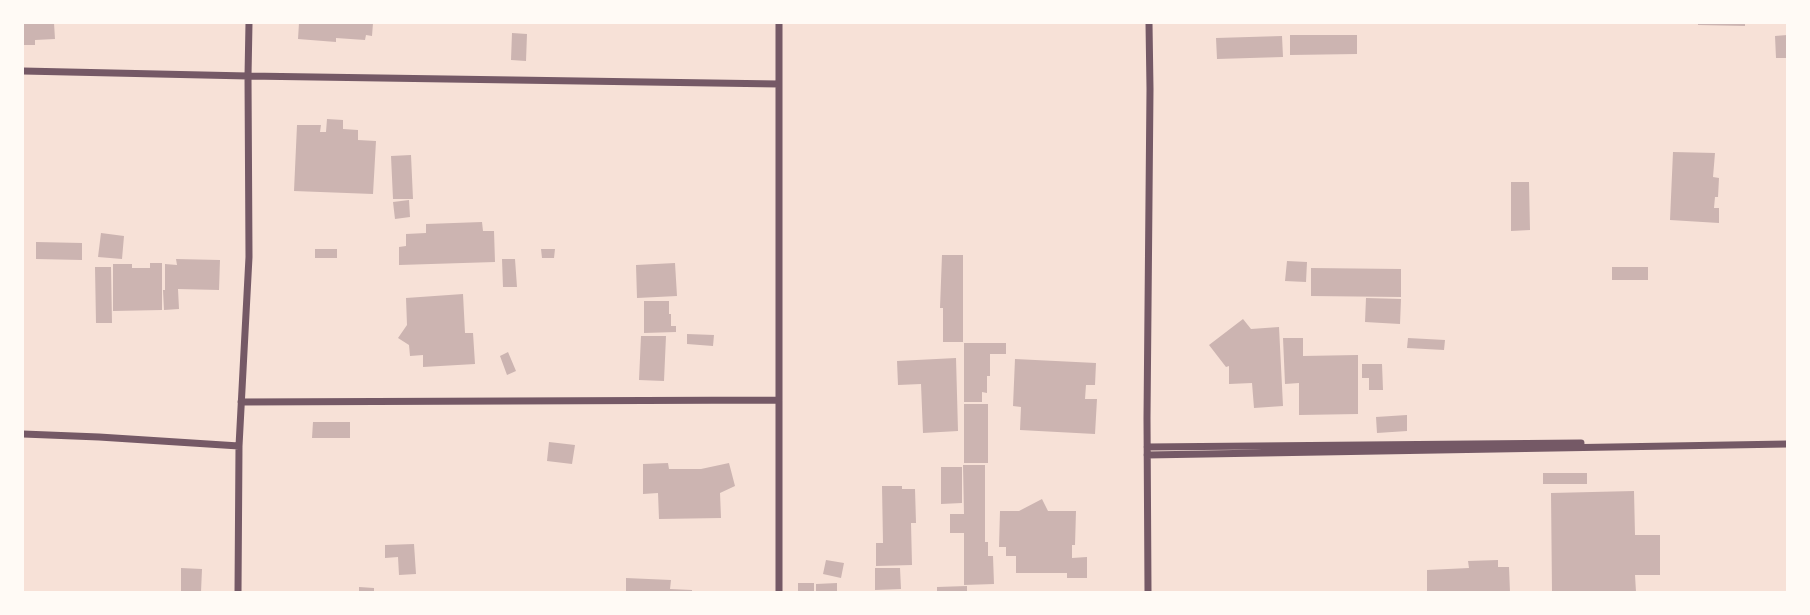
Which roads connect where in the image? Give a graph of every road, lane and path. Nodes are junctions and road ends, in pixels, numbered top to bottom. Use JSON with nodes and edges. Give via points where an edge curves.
{"nodes":[{"id":1,"x":249,"y":23,"type":"edge"},
{"id":2,"x":779,"y":23,"type":"edge"},
{"id":3,"x":1149,"y":23,"type":"edge"},
{"id":4,"x":23,"y":71,"type":"edge"},
{"id":5,"x":248,"y":76,"type":"junction"},
{"id":6,"x":779,"y":84,"type":"junction"},
{"id":7,"x":779,"y":400,"type":"junction"},
{"id":8,"x":241,"y":402,"type":"junction"},
{"id":9,"x":23,"y":435,"type":"edge"},
{"id":10,"x":1787,"y":442,"type":"edge"},
{"id":11,"x":239,"y":446,"type":"junction"},
{"id":12,"x":1147,"y":451,"type":"junction"},
{"id":13,"x":238,"y":592,"type":"edge"},
{"id":14,"x":779,"y":592,"type":"edge"},
{"id":15,"x":1148,"y":592,"type":"edge"}],
"edges":[{"from":1,"to":5,"type":"street"},
{"from":2,"to":6,"type":"street"},
{"from":3,"to":12,"type":"street"},
{"from":4,"to":5,"type":"street"},
{"from":5,"to":6,"type":"street"},
{"from":5,"to":8,"type":"street","via":[[249,257]]},
{"from":6,"to":7,"type":"street"},
{"from":7,"to":8,"type":"street"},
{"from":7,"to":14,"type":"street"},
{"from":8,"to":11,"type":"street"},
{"from":9,"to":11,"type":"street"},
{"from":10,"to":12,"type":"street"},
{"from":11,"to":13,"type":"street"},
{"from":12,"to":15,"type":"street"}]}
